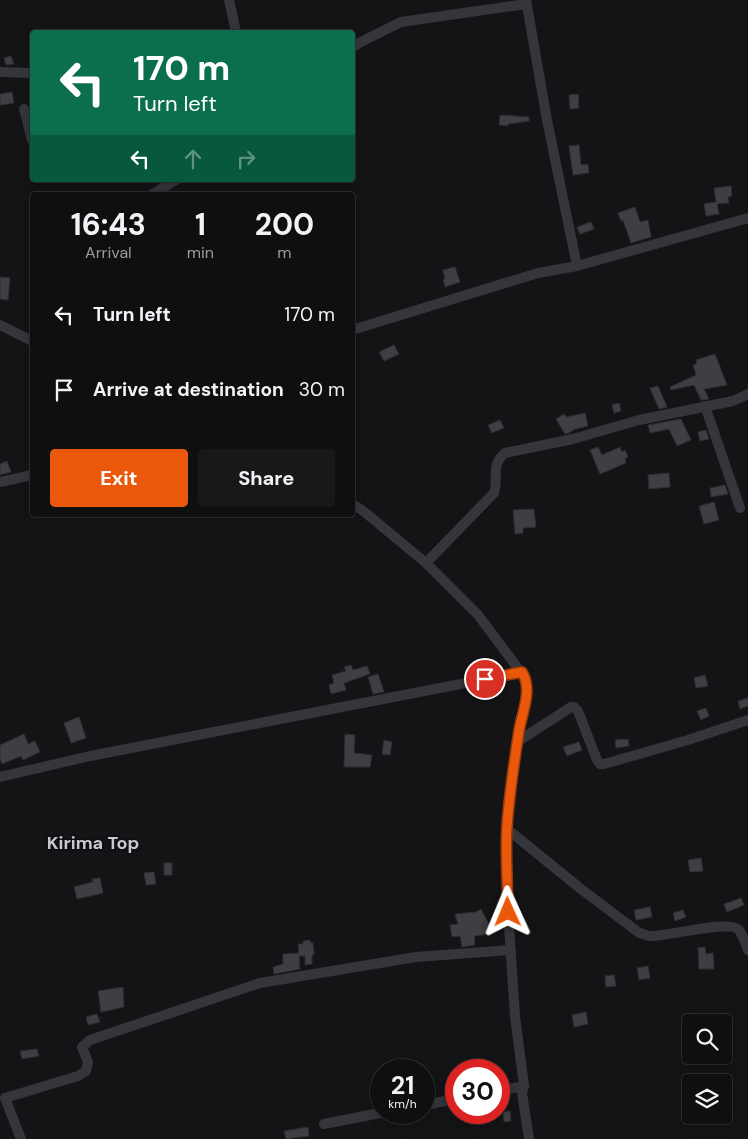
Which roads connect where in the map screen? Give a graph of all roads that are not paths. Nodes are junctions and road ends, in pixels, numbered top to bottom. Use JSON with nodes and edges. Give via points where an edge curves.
{"nodes":[{"id":1,"x":229,"y":0,"type":"edge"},
{"id":2,"x":526,"y":2,"type":"edge"},
{"id":3,"x":236,"y":30,"type":"edge"},
{"id":4,"x":355,"y":46,"type":"edge"},
{"id":5,"x":0,"y":72,"type":"edge"},
{"id":6,"x":30,"y":73,"type":"edge"},
{"id":7,"x":24,"y":109,"type":"dead end"},
{"id":8,"x":30,"y":132,"type":"edge"},
{"id":9,"x":173,"y":182,"type":"edge"},
{"id":10,"x":156,"y":192,"type":"edge"},
{"id":11,"x":748,"y":218,"type":"edge"},
{"id":12,"x":577,"y":266,"type":"junction"},
{"id":13,"x":0,"y":325,"type":"edge"},
{"id":14,"x":355,"y":329,"type":"edge"},
{"id":15,"x":30,"y":340,"type":"edge"},
{"id":16,"x":748,"y":394,"type":"edge"},
{"id":17,"x":704,"y":406,"type":"junction"},
{"id":18,"x":30,"y":475,"type":"edge"},
{"id":19,"x":0,"y":482,"type":"edge"},
{"id":20,"x":355,"y":506,"type":"edge"},
{"id":21,"x":740,"y":508,"type":"dead end"},
{"id":22,"x":426,"y":562,"type":"junction"},
{"id":23,"x":522,"y":672,"type":"junction"},
{"id":24,"x":748,"y":720,"type":"edge"},
{"id":25,"x":517,"y":742,"type":"junction"},
{"id":26,"x":0,"y":777,"type":"edge"},
{"id":27,"x":507,"y":829,"type":"junction"},
{"id":28,"x":511,"y":950,"type":"junction"},
{"id":29,"x":748,"y":950,"type":"edge"},
{"id":30,"x":524,"y":1086,"type":"junction"},
{"id":31,"x":510,"y":1089,"type":"edge"},
{"id":32,"x":2,"y":1099,"type":"edge"},
{"id":33,"x":370,"y":1115,"type":"edge"},
{"id":34,"x":324,"y":1124,"type":"dead end"},
{"id":35,"x":21,"y":1139,"type":"edge"},
{"id":36,"x":529,"y":1139,"type":"edge"}],
"edges":[{"from":1,"to":3,"type":"street"},
{"from":2,"to":4,"type":"street","via":[[401,22]]},
{"from":2,"to":12,"type":"street"},
{"from":5,"to":6,"type":"street"},
{"from":7,"to":8,"type":"street"},
{"from":9,"to":10,"type":"street"},
{"from":11,"to":12,"type":"street"},
{"from":12,"to":14,"type":"street","via":[[538,273]]},
{"from":13,"to":15,"type":"street"},
{"from":16,"to":17,"type":"street","via":[[732,401]]},
{"from":17,"to":21,"type":"street"},
{"from":17,"to":22,"type":"street","via":[[505,453],[498,460],[494,493]]},
{"from":18,"to":19,"type":"street"},
{"from":20,"to":22,"type":"street"},
{"from":22,"to":23,"type":"street","via":[[478,615]]},
{"from":23,"to":25,"type":"street","via":[[527,690]]},
{"from":23,"to":26,"type":"street","via":[[90,756]]},
{"from":24,"to":25,"type":"street","via":[[604,764],[597,760],[574,707]]},
{"from":25,"to":27,"type":"street"},
{"from":27,"to":28,"type":"street"},
{"from":27,"to":29,"type":"street","via":[[638,932],[655,936],[732,927],[739,930]]},
{"from":28,"to":30,"type":"street"},
{"from":28,"to":32,"type":"street","via":[[416,957],[260,983],[90,1040],[82,1047],[88,1062],[86,1071]]},
{"from":30,"to":31,"type":"street"},
{"from":30,"to":36,"type":"street","via":[[522,1093]]},
{"from":32,"to":35,"type":"street"},
{"from":33,"to":34,"type":"street"}]}
